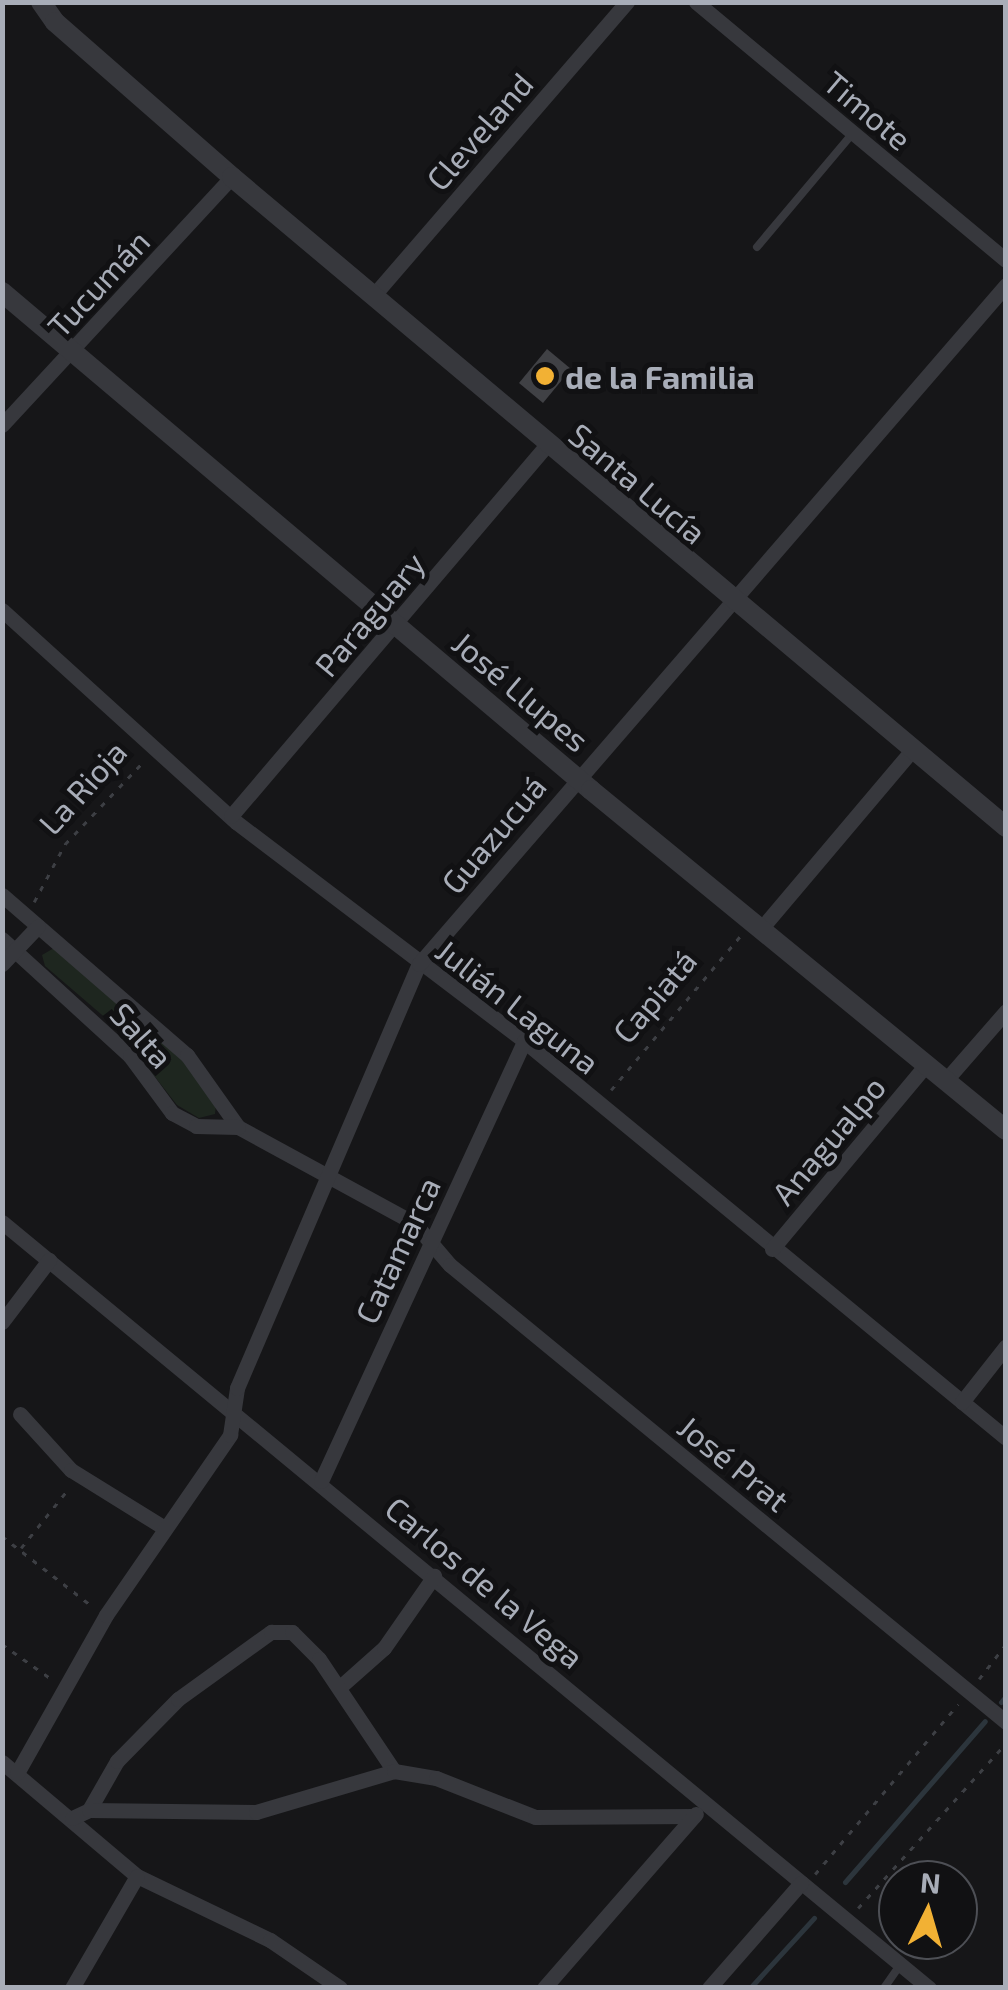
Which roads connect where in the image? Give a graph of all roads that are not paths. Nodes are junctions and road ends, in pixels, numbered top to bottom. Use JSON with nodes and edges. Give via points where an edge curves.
{"nodes":[{"id":1,"x":27,"y":2,"type":"edge"},
{"id":2,"x":42,"y":2,"type":"edge"},
{"id":3,"x":627,"y":2,"type":"edge"},
{"id":4,"x":696,"y":2,"type":"edge"},
{"id":5,"x":55,"y":22,"type":"junction"},
{"id":6,"x":853,"y":133,"type":"junction"},
{"id":7,"x":232,"y":176,"type":"junction"},
{"id":8,"x":757,"y":247,"type":"dead end"},
{"id":9,"x":1006,"y":260,"type":"edge"},
{"id":10,"x":1006,"y":285,"type":"edge"},
{"id":11,"x":2,"y":292,"type":"edge"},
{"id":12,"x":373,"y":296,"type":"junction"},
{"id":13,"x":72,"y":352,"type":"junction"},
{"id":14,"x":2,"y":424,"type":"edge"},
{"id":15,"x":547,"y":444,"type":"junction"},
{"id":16,"x":732,"y":602,"type":"junction"},
{"id":17,"x":2,"y":610,"type":"edge"},
{"id":18,"x":396,"y":627,"type":"junction"},
{"id":19,"x":912,"y":750,"type":"junction"},
{"id":20,"x":577,"y":778,"type":"junction"},
{"id":21,"x":230,"y":816,"type":"junction"},
{"id":22,"x":1006,"y":827,"type":"edge"},
{"id":23,"x":2,"y":895,"type":"edge"},
{"id":24,"x":34,"y":922,"type":"junction"},
{"id":25,"x":756,"y":926,"type":"junction"},
{"id":26,"x":2,"y":939,"type":"edge"},
{"id":27,"x":17,"y":951,"type":"junction"},
{"id":28,"x":2,"y":964,"type":"edge"},
{"id":29,"x":419,"y":964,"type":"junction"},
{"id":30,"x":1006,"y":1010,"type":"edge"},
{"id":31,"x":524,"y":1042,"type":"junction"},
{"id":32,"x":926,"y":1065,"type":"junction"},
{"id":33,"x":945,"y":1080,"type":"junction"},
{"id":34,"x":238,"y":1128,"type":"junction"},
{"id":35,"x":1006,"y":1130,"type":"edge"},
{"id":36,"x":327,"y":1176,"type":"junction"},
{"id":37,"x":2,"y":1222,"type":"edge"},
{"id":38,"x":432,"y":1244,"type":"junction"},
{"id":39,"x":772,"y":1249,"type":"junction"},
{"id":40,"x":49,"y":1260,"type":"junction"},
{"id":41,"x":2,"y":1322,"type":"edge"},
{"id":42,"x":1006,"y":1346,"type":"edge"},
{"id":43,"x":962,"y":1402,"type":"junction"},
{"id":44,"x":237,"y":1410,"type":"junction"},
{"id":45,"x":20,"y":1414,"type":"dead end"},
{"id":46,"x":1006,"y":1438,"type":"edge"},
{"id":47,"x":321,"y":1481,"type":"junction"},
{"id":48,"x":163,"y":1527,"type":"junction"},
{"id":49,"x":434,"y":1576,"type":"junction"},
{"id":50,"x":341,"y":1686,"type":"junction"},
{"id":51,"x":1006,"y":1722,"type":"edge"},
{"id":52,"x":2,"y":1762,"type":"edge"},
{"id":53,"x":394,"y":1771,"type":"junction"},
{"id":54,"x":17,"y":1773,"type":"junction"},
{"id":55,"x":707,"y":1804,"type":"junction"},
{"id":56,"x":90,"y":1810,"type":"junction"},
{"id":57,"x":694,"y":1816,"type":"junction"},
{"id":58,"x":72,"y":1818,"type":"junction"},
{"id":59,"x":138,"y":1876,"type":"junction"},
{"id":60,"x":801,"y":1883,"type":"junction"},
{"id":61,"x":901,"y":1964,"type":"junction"},
{"id":62,"x":72,"y":1988,"type":"edge"},
{"id":63,"x":340,"y":1988,"type":"edge"},
{"id":64,"x":544,"y":1988,"type":"edge"},
{"id":65,"x":709,"y":1988,"type":"edge"},
{"id":66,"x":884,"y":1988,"type":"edge"},
{"id":67,"x":929,"y":1988,"type":"edge"}],
"edges":[{"from":1,"to":5,"type":"street","name":"Santa Lucía"},
{"from":2,"to":5,"type":"street","name":"Santa Lucía"},
{"from":3,"to":12,"type":"street","name":"Cleveland"},
{"from":4,"to":6,"type":"street","name":"Timote"},
{"from":5,"to":7,"type":"street","name":"Santa Lucía"},
{"from":6,"to":8,"type":"lane"},
{"from":6,"to":9,"type":"street","name":"Timote"},
{"from":7,"to":12,"type":"street","name":"Santa Lucía"},
{"from":7,"to":13,"type":"street","name":"Tucumán"},
{"from":10,"to":16,"type":"street","name":"Guazucuá"},
{"from":11,"to":13,"type":"street","name":"José Llupes"},
{"from":12,"to":15,"type":"street","name":"Santa Lucía"},
{"from":13,"to":14,"type":"street","name":"Tucumán"},
{"from":13,"to":18,"type":"street","name":"José Llupes"},
{"from":15,"to":16,"type":"street","name":"Santa Lucía"},
{"from":15,"to":18,"type":"street","name":"Paraguary"},
{"from":16,"to":19,"type":"street","name":"Santa Lucía"},
{"from":16,"to":20,"type":"street","name":"Guazucuá"},
{"from":17,"to":21,"type":"street","name":"Julián Laguna"},
{"from":18,"to":20,"type":"street","name":"José Llupes"},
{"from":18,"to":21,"type":"street","name":"Paraguary"},
{"from":19,"to":22,"type":"street","name":"Santa Lucía"},
{"from":19,"to":25,"type":"street"},
{"from":20,"to":25,"type":"street","name":"José Llupes"},
{"from":20,"to":29,"type":"street","name":"Guazucuá"},
{"from":21,"to":29,"type":"street","name":"Julián Laguna"},
{"from":23,"to":24,"type":"street","name":"Salta"},
{"from":24,"to":27,"type":"street"},
{"from":24,"to":34,"type":"street","name":"Salta","via":[[187,1055]]},
{"from":25,"to":32,"type":"street","name":"José Llupes"},
{"from":26,"to":27,"type":"street","name":"Salta"},
{"from":27,"to":28,"type":"street"},
{"from":27,"to":34,"type":"street","name":"Salta","via":[[130,1056],[172,1112],[196,1126]]},
{"from":29,"to":31,"type":"street","name":"Julián Laguna"},
{"from":29,"to":36,"type":"street","name":"Guazucuá"},
{"from":30,"to":33,"type":"street"},
{"from":31,"to":38,"type":"street","name":"Catamarca"},
{"from":31,"to":39,"type":"street","name":"Julián Laguna"},
{"from":32,"to":33,"type":"street","name":"José Llupes"},
{"from":32,"to":39,"type":"street","name":"Anagualpo"},
{"from":33,"to":35,"type":"street","name":"José Llupes"},
{"from":34,"to":36,"type":"street","name":"Salta"},
{"from":36,"to":38,"type":"street","name":"Salta","via":[[414,1223]]},
{"from":36,"to":44,"type":"street","name":"Guazucuá","via":[[237,1388]]},
{"from":37,"to":40,"type":"street","name":"Carlos de la Vega"},
{"from":38,"to":47,"type":"street","name":"Catamarca"},
{"from":38,"to":51,"type":"street","name":"José Prat"},
{"from":39,"to":43,"type":"street","name":"Julián Laguna"},
{"from":40,"to":41,"type":"street"},
{"from":40,"to":44,"type":"street","name":"Carlos de la Vega"},
{"from":42,"to":43,"type":"street"},
{"from":43,"to":46,"type":"street","name":"Julián Laguna"},
{"from":44,"to":47,"type":"street","name":"Carlos de la Vega"},
{"from":44,"to":48,"type":"street","name":"Guazucuá","via":[[230,1435]]},
{"from":45,"to":48,"type":"street","via":[[79,1476]]},
{"from":47,"to":49,"type":"street","name":"Carlos de la Vega"},
{"from":48,"to":54,"type":"street","name":"Guazucuá"},
{"from":49,"to":50,"type":"street","via":[[384,1648]]},
{"from":49,"to":55,"type":"street","name":"Carlos de la Vega"},
{"from":50,"to":53,"type":"street"},
{"from":50,"to":56,"type":"street","via":[[292,1632],[272,1632],[178,1700],[118,1761]]},
{"from":52,"to":54,"type":"street"},
{"from":53,"to":56,"type":"street","via":[[244,1814]]},
{"from":53,"to":57,"type":"street","via":[[436,1778],[535,1817]]},
{"from":54,"to":58,"type":"street"},
{"from":55,"to":57,"type":"street"},
{"from":55,"to":60,"type":"street","name":"Carlos de la Vega"},
{"from":56,"to":58,"type":"street"},
{"from":57,"to":64,"type":"street"},
{"from":58,"to":59,"type":"street"},
{"from":59,"to":62,"type":"street"},
{"from":59,"to":63,"type":"street","via":[[304,1959]]},
{"from":60,"to":61,"type":"street","name":"Carlos de la Vega"},
{"from":60,"to":65,"type":"street"},
{"from":61,"to":66,"type":"lane"},
{"from":61,"to":67,"type":"street","name":"Carlos de la Vega"}]}
